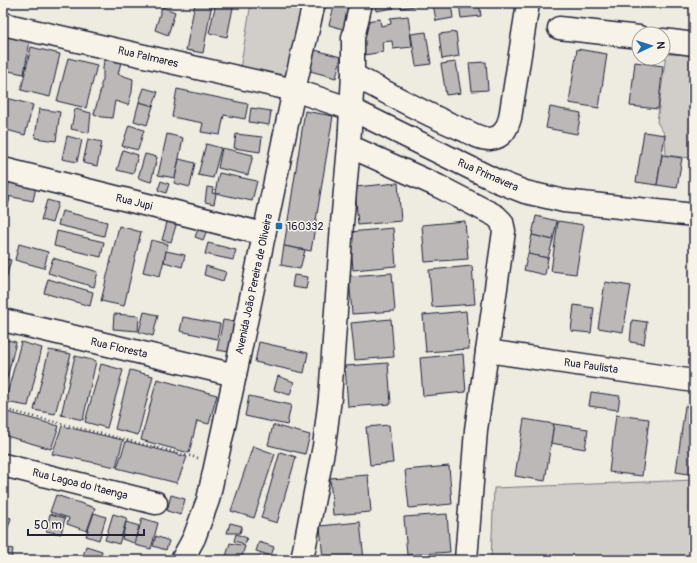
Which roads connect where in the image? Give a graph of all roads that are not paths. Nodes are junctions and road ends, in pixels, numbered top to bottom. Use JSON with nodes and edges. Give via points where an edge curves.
{"nodes":[{"id":1,"x":314,"y":3,"type":"edge"},
{"id":2,"x":361,"y":3,"type":"edge"},
{"id":3,"x":528,"y":3,"type":"edge"},
{"id":4,"x":3,"y":24,"type":"edge"},
{"id":5,"x":559,"y":28,"type":"dead end"},
{"id":6,"x":631,"y":36,"type":"edge"},
{"id":7,"x":671,"y":41,"type":"edge"},
{"id":8,"x":694,"y":44,"type":"edge"},
{"id":9,"x":353,"y":75,"type":"junction"},
{"id":10,"x":294,"y":90,"type":"junction"},
{"id":11,"x":351,"y":109,"type":"junction"},
{"id":12,"x":349,"y":146,"type":"junction"},
{"id":13,"x":3,"y":169,"type":"edge"},
{"id":14,"x":694,"y":215,"type":"edge"},
{"id":15,"x":264,"y":234,"type":"junction"},
{"id":16,"x":3,"y":320,"type":"edge"},
{"id":17,"x":487,"y":351,"type":"junction"},
{"id":18,"x":236,"y":375,"type":"junction"},
{"id":19,"x":694,"y":381,"type":"edge"},
{"id":20,"x":3,"y":465,"type":"edge"},
{"id":21,"x":156,"y":503,"type":"dead end"},
{"id":22,"x":182,"y":560,"type":"edge"},
{"id":23,"x":302,"y":560,"type":"edge"},
{"id":24,"x":466,"y":560,"type":"edge"}],
"edges":[{"from":1,"to":10,"type":"street","name":"Avenida João Pereira de Oliveira"},
{"from":2,"to":9,"type":"street","via":[[353,38]]},
{"from":3,"to":9,"type":"street","via":[[510,118],[506,130],[495,138],[481,138]]},
{"from":4,"to":10,"type":"street","name":"Rua Palmares"},
{"from":5,"to":6,"type":"street"},
{"from":7,"to":8,"type":"street"},
{"from":9,"to":11,"type":"street"},
{"from":10,"to":11,"type":"street","name":"Rua Primavera"},
{"from":10,"to":15,"type":"street","name":"Avenida João Pereira de Oliveira"},
{"from":11,"to":12,"type":"street"},
{"from":11,"to":14,"type":"street","name":"Rua Primavera","via":[[497,181],[525,192],[564,201]]},
{"from":12,"to":17,"type":"street","via":[[438,186],[496,216],[502,222],[503,249]]},
{"from":12,"to":23,"type":"street","via":[[330,398],[324,446]]},
{"from":13,"to":15,"type":"street","name":"Rua Jupi"},
{"from":15,"to":18,"type":"street","name":"Avenida João Pereira de Oliveira"},
{"from":16,"to":18,"type":"street","name":"Rua Floresta"},
{"from":17,"to":19,"type":"street","name":"Rua Paulista"},
{"from":17,"to":24,"type":"street","via":[[476,430]]},
{"from":18,"to":22,"type":"street","name":"Avenida João Pereira de Oliveira","via":[[208,500],[194,538]]},
{"from":20,"to":21,"type":"street","name":"Rua Lagoa do Itaenga"}]}
